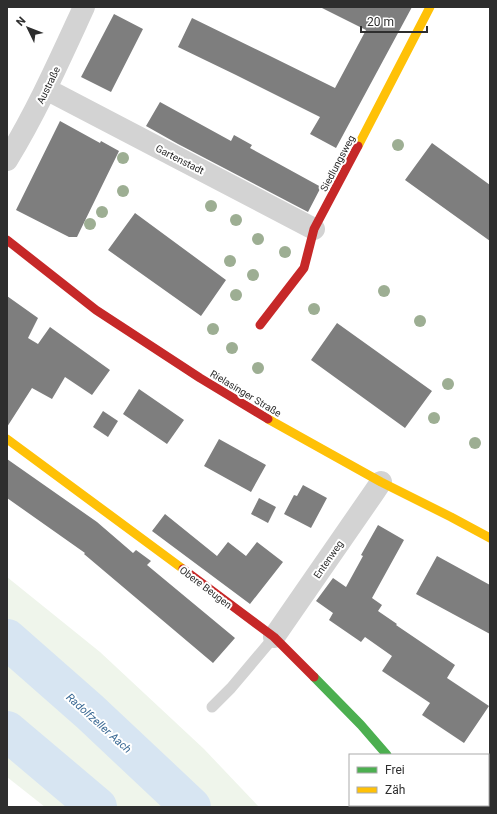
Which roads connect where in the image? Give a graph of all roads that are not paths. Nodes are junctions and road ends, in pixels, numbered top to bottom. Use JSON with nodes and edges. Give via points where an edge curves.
{"nodes":[{"id":1,"x":430,"y":7,"type":"edge"},
{"id":2,"x":80,"y":8,"type":"edge"},
{"id":3,"x":46,"y":89,"type":"junction"},
{"id":4,"x":10,"y":148,"type":"edge"},
{"id":5,"x":314,"y":229,"type":"junction"},
{"id":6,"x":7,"y":240,"type":"edge"},
{"id":7,"x":260,"y":325,"type":"dead end"},
{"id":8,"x":7,"y":439,"type":"edge"},
{"id":9,"x":381,"y":482,"type":"junction"},
{"id":10,"x":490,"y":538,"type":"edge"},
{"id":11,"x":274,"y":637,"type":"junction"},
{"id":12,"x":212,"y":707,"type":"dead end"},
{"id":13,"x":386,"y":754,"type":"edge"}],
"edges":[{"from":1,"to":5,"type":"street","name":"Siedlungsweg"},
{"from":2,"to":3,"type":"street","name":"Austraße"},
{"from":3,"to":4,"type":"street","name":"Austraße"},
{"from":3,"to":5,"type":"street","name":"Gartenstadt"},
{"from":5,"to":7,"type":"street","name":"Siedlungsweg","via":[[304,268]]},
{"from":6,"to":9,"type":"street","name":"Rielasinger Straße","via":[[96,310],[200,378],[269,420]]},
{"from":8,"to":11,"type":"street","name":"Obere Beugen"},
{"from":9,"to":10,"type":"street","name":"Rielasinger Straße"},
{"from":9,"to":11,"type":"street","name":"Entenweg"},
{"from":11,"to":12,"type":"lane"},
{"from":11,"to":13,"type":"street","name":"Obere Beugen"}]}
